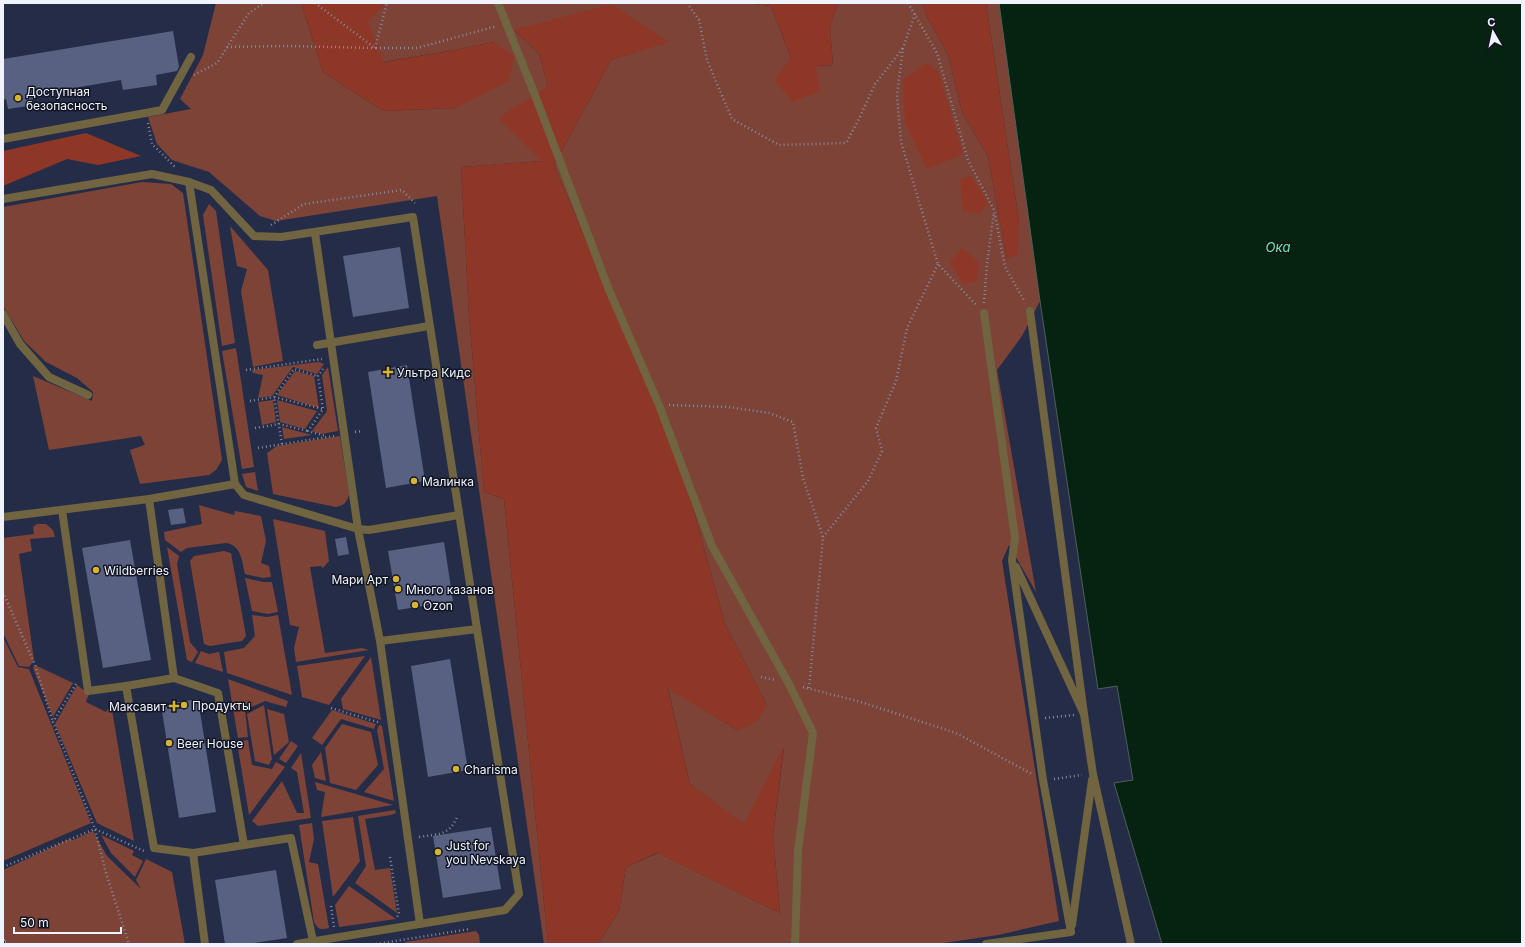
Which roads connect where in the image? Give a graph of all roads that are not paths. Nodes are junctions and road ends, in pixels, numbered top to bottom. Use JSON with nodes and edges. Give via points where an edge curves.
{"nodes":[{"id":1,"x":498,"y":3,"type":"edge"},
{"id":2,"x":191,"y":57,"type":"dead end"},
{"id":3,"x":3,"y":139,"type":"edge"},
{"id":4,"x":189,"y":182,"type":"junction"},
{"id":5,"x":3,"y":199,"type":"edge"},
{"id":6,"x":315,"y":233,"type":"junction"},
{"id":7,"x":1030,"y":311,"type":"road end"},
{"id":8,"x":984,"y":313,"type":"road end"},
{"id":9,"x":3,"y":314,"type":"edge"},
{"id":10,"x":429,"y":326,"type":"junction"},
{"id":11,"x":331,"y":343,"type":"junction"},
{"id":12,"x":317,"y":345,"type":"dead end"},
{"id":13,"x":88,"y":395,"type":"dead end"},
{"id":14,"x":235,"y":484,"type":"junction"},
{"id":15,"x":148,"y":499,"type":"junction"},
{"id":16,"x":62,"y":510,"type":"junction"},
{"id":17,"x":459,"y":515,"type":"junction"},
{"id":18,"x":3,"y":517,"type":"edge"},
{"id":19,"x":358,"y":529,"type":"junction"},
{"id":20,"x":1012,"y":560,"type":"junction"},
{"id":21,"x":477,"y":629,"type":"junction"},
{"id":22,"x":380,"y":641,"type":"junction"},
{"id":23,"x":174,"y":678,"type":"junction"},
{"id":24,"x":126,"y":686,"type":"junction"},
{"id":25,"x":1084,"y":714,"type":"junction"},
{"id":26,"x":1093,"y":774,"type":"junction"},
{"id":27,"x":244,"y":845,"type":"junction"},
{"id":28,"x":193,"y":853,"type":"junction"},
{"id":29,"x":420,"y":924,"type":"junction"},
{"id":30,"x":1071,"y":932,"type":"junction"},
{"id":31,"x":313,"y":942,"type":"junction"},
{"id":32,"x":205,"y":944,"type":"edge"},
{"id":33,"x":297,"y":944,"type":"edge"},
{"id":34,"x":795,"y":944,"type":"edge"},
{"id":35,"x":986,"y":944,"type":"edge"},
{"id":36,"x":1131,"y":944,"type":"edge"}],
"edges":[{"from":1,"to":34,"type":"lane","via":[[609,290],[659,405],[712,546],[789,684],[813,733],[798,851]]},
{"from":2,"to":3,"type":"lane","via":[[162,110]]},
{"from":4,"to":5,"type":"lane","via":[[152,174]]},
{"from":4,"to":6,"type":"lane","via":[[211,190],[254,236],[281,237]]},
{"from":4,"to":14,"type":"lane"},
{"from":6,"to":10,"type":"lane","via":[[413,217]]},
{"from":6,"to":11,"type":"lane"},
{"from":7,"to":25,"type":"lane"},
{"from":8,"to":20,"type":"lane","via":[[1015,538]]},
{"from":9,"to":13,"type":"lane","via":[[20,344],[49,377]]},
{"from":10,"to":11,"type":"lane"},
{"from":10,"to":17,"type":"lane"},
{"from":11,"to":12,"type":"lane"},
{"from":11,"to":19,"type":"lane"},
{"from":14,"to":15,"type":"lane"},
{"from":14,"to":19,"type":"lane","via":[[244,495]]},
{"from":15,"to":16,"type":"lane"},
{"from":15,"to":23,"type":"lane"},
{"from":16,"to":18,"type":"lane"},
{"from":16,"to":24,"type":"lane","via":[[88,691]]},
{"from":17,"to":19,"type":"lane","via":[[369,530]]},
{"from":17,"to":21,"type":"lane"},
{"from":19,"to":22,"type":"lane"},
{"from":20,"to":25,"type":"lane"},
{"from":20,"to":30,"type":"lane","via":[[1043,780]]},
{"from":21,"to":22,"type":"lane"},
{"from":21,"to":29,"type":"lane","via":[[519,894],[505,910]]},
{"from":22,"to":29,"type":"lane"},
{"from":23,"to":24,"type":"lane"},
{"from":23,"to":27,"type":"lane","via":[[218,693]]},
{"from":24,"to":28,"type":"lane","via":[[154,848]]},
{"from":25,"to":26,"type":"lane"},
{"from":26,"to":30,"type":"lane"},
{"from":26,"to":36,"type":"lane"},
{"from":27,"to":28,"type":"lane"},
{"from":27,"to":31,"type":"lane","via":[[291,838]]},
{"from":28,"to":32,"type":"lane"},
{"from":29,"to":31,"type":"lane"},
{"from":30,"to":35,"type":"lane"},
{"from":31,"to":33,"type":"lane"}]}
